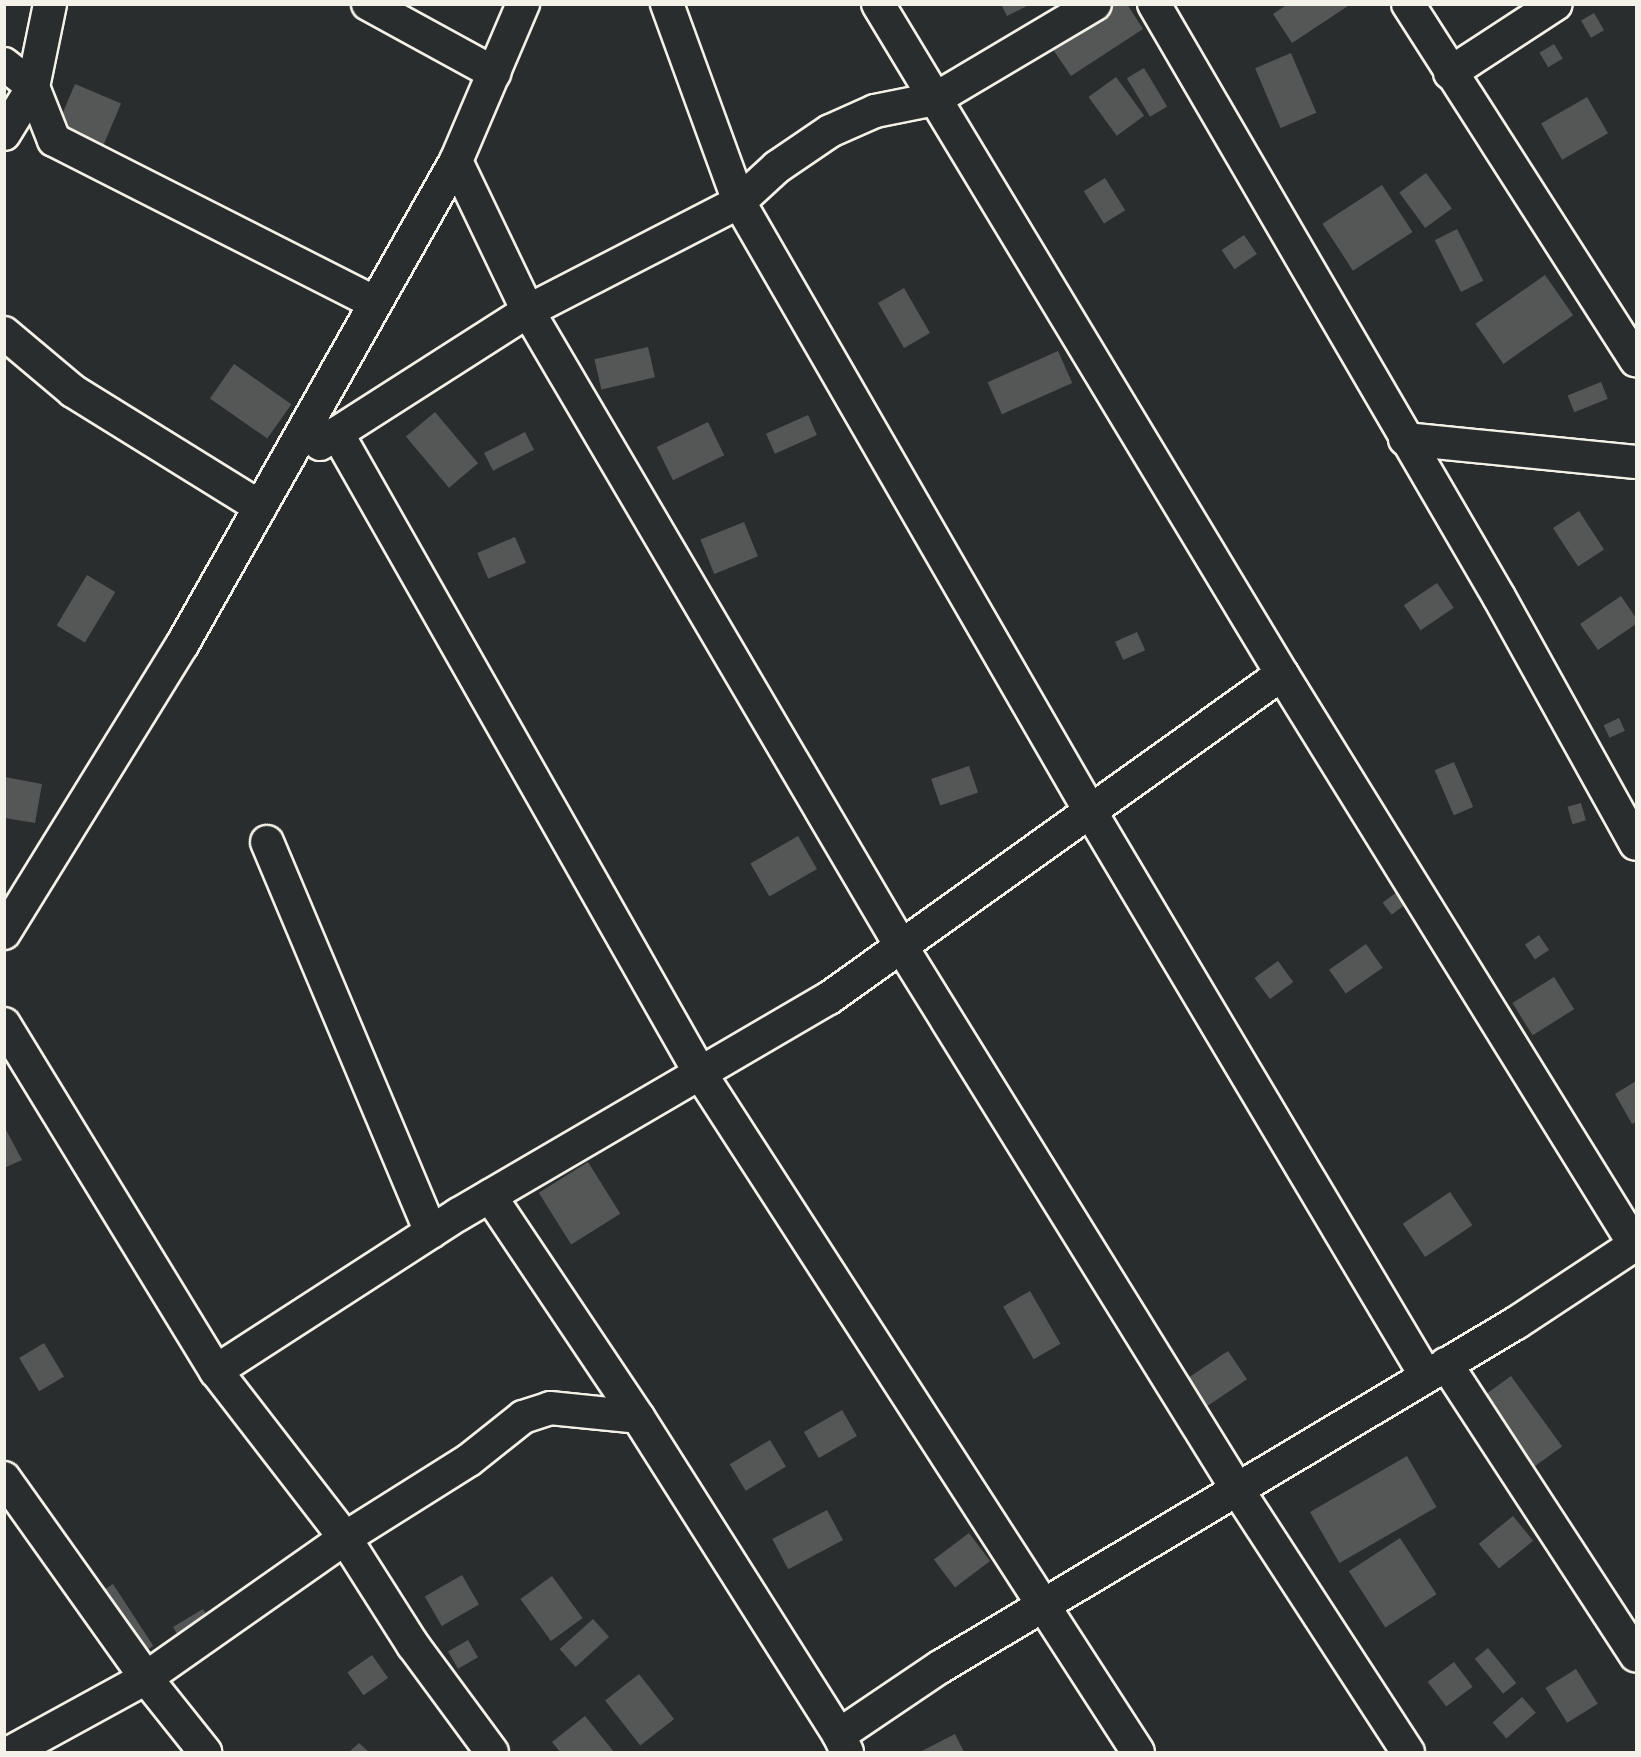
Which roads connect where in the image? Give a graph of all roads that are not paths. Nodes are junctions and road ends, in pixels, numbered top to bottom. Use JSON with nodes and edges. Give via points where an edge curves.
{"nodes":[{"id":1,"x":50,"y":4,"type":"edge"},
{"id":2,"x":368,"y":4,"type":"edge"},
{"id":3,"x":523,"y":4,"type":"edge"},
{"id":4,"x":667,"y":4,"type":"edge"},
{"id":5,"x":878,"y":4,"type":"edge"},
{"id":6,"x":1095,"y":4,"type":"edge"},
{"id":7,"x":1154,"y":4,"type":"edge"},
{"id":8,"x":1408,"y":4,"type":"edge"},
{"id":9,"x":1556,"y":4,"type":"edge"},
{"id":10,"x":4,"y":64,"type":"edge"},
{"id":11,"x":494,"y":73,"type":"junction"},
{"id":12,"x":1450,"y":73,"type":"junction"},
{"id":13,"x":33,"y":87,"type":"junction"},
{"id":14,"x":935,"y":99,"type":"junction"},
{"id":15,"x":4,"y":134,"type":"edge"},
{"id":16,"x":456,"y":161,"type":"junction"},
{"id":17,"x":739,"y":202,"type":"junction"},
{"id":18,"x":375,"y":303,"type":"junction"},
{"id":19,"x":528,"y":311,"type":"junction"},
{"id":20,"x":4,"y":333,"type":"edge"},
{"id":21,"x":1636,"y":360,"type":"edge"},
{"id":22,"x":337,"y":433,"type":"junction"},
{"id":23,"x":1406,"y":439,"type":"junction"},
{"id":24,"x":1636,"y":462,"type":"edge"},
{"id":25,"x":281,"y":470,"type":"junction"},
{"id":26,"x":260,"y":507,"type":"junction"},
{"id":27,"x":1282,"y":674,"type":"junction"},
{"id":28,"x":1090,"y":811,"type":"junction"},
{"id":29,"x":267,"y":842,"type":"dead end"},
{"id":30,"x":1636,"y":844,"type":"edge"},
{"id":31,"x":4,"y":933,"type":"edge"},
{"id":32,"x":901,"y":946,"type":"junction"},
{"id":33,"x":4,"y":1024,"type":"edge"},
{"id":34,"x":700,"y":1073,"type":"junction"},
{"id":35,"x":490,"y":1196,"type":"junction"},
{"id":36,"x":432,"y":1232,"type":"junction"},
{"id":37,"x":1636,"y":1245,"type":"edge"},
{"id":38,"x":1436,"y":1370,"type":"junction"},
{"id":39,"x":216,"y":1371,"type":"junction"},
{"id":40,"x":638,"y":1417,"type":"junction"},
{"id":41,"x":4,"y":1478,"type":"edge"},
{"id":42,"x":1237,"y":1489,"type":"junction"},
{"id":43,"x":345,"y":1538,"type":"junction"},
{"id":44,"x":1044,"y":1605,"type":"junction"},
{"id":45,"x":1636,"y":1655,"type":"edge"},
{"id":46,"x":146,"y":1678,"type":"junction"},
{"id":47,"x":843,"y":1744,"type":"edge"},
{"id":48,"x":11,"y":1752,"type":"edge"},
{"id":49,"x":205,"y":1752,"type":"edge"},
{"id":50,"x":492,"y":1752,"type":"edge"},
{"id":51,"x":1138,"y":1752,"type":"edge"},
{"id":52,"x":1408,"y":1752,"type":"edge"}],
"edges":[{"from":1,"to":13,"type":"street"},
{"from":2,"to":11,"type":"street"},
{"from":3,"to":11,"type":"street"},
{"from":4,"to":17,"type":"street"},
{"from":5,"to":14,"type":"street"},
{"from":6,"to":14,"type":"street"},
{"from":7,"to":23,"type":"street"},
{"from":8,"to":12,"type":"street"},
{"from":9,"to":12,"type":"street"},
{"from":10,"to":13,"type":"street"},
{"from":11,"to":16,"type":"street"},
{"from":12,"to":21,"type":"street"},
{"from":13,"to":15,"type":"street"},
{"from":13,"to":18,"type":"street","via":[[54,140]]},
{"from":14,"to":17,"type":"street","via":[[875,111],[830,131],[777,166]]},
{"from":14,"to":27,"type":"street"},
{"from":16,"to":18,"type":"street"},
{"from":16,"to":19,"type":"street"},
{"from":17,"to":19,"type":"street"},
{"from":17,"to":28,"type":"street"},
{"from":18,"to":25,"type":"street"},
{"from":19,"to":22,"type":"street"},
{"from":19,"to":32,"type":"street"},
{"from":20,"to":26,"type":"street","via":[[73,391]]},
{"from":22,"to":25,"type":"street"},
{"from":22,"to":34,"type":"street"},
{"from":23,"to":24,"type":"street"},
{"from":23,"to":30,"type":"street"},
{"from":25,"to":26,"type":"street"},
{"from":26,"to":31,"type":"street","via":[[182,645]]},
{"from":27,"to":28,"type":"street"},
{"from":27,"to":37,"type":"street"},
{"from":28,"to":32,"type":"street"},
{"from":28,"to":38,"type":"street"},
{"from":29,"to":36,"type":"street"},
{"from":32,"to":34,"type":"street","via":[[829,998]]},
{"from":32,"to":42,"type":"street"},
{"from":33,"to":39,"type":"street"},
{"from":34,"to":35,"type":"street"},
{"from":34,"to":44,"type":"street"},
{"from":35,"to":36,"type":"street"},
{"from":35,"to":40,"type":"street"},
{"from":36,"to":39,"type":"street"},
{"from":37,"to":38,"type":"street"},
{"from":38,"to":42,"type":"street"},
{"from":38,"to":45,"type":"street"},
{"from":39,"to":43,"type":"street"},
{"from":40,"to":43,"type":"street","via":[[550,1408],[523,1418],[469,1460]]},
{"from":40,"to":47,"type":"street"},
{"from":41,"to":46,"type":"street"},
{"from":42,"to":44,"type":"street"},
{"from":42,"to":52,"type":"street"},
{"from":43,"to":46,"type":"street"},
{"from":43,"to":50,"type":"street","via":[[413,1645]]},
{"from":44,"to":47,"type":"street","via":[[940,1667]]},
{"from":44,"to":51,"type":"street"},
{"from":46,"to":48,"type":"street"},
{"from":46,"to":49,"type":"street"}]}
